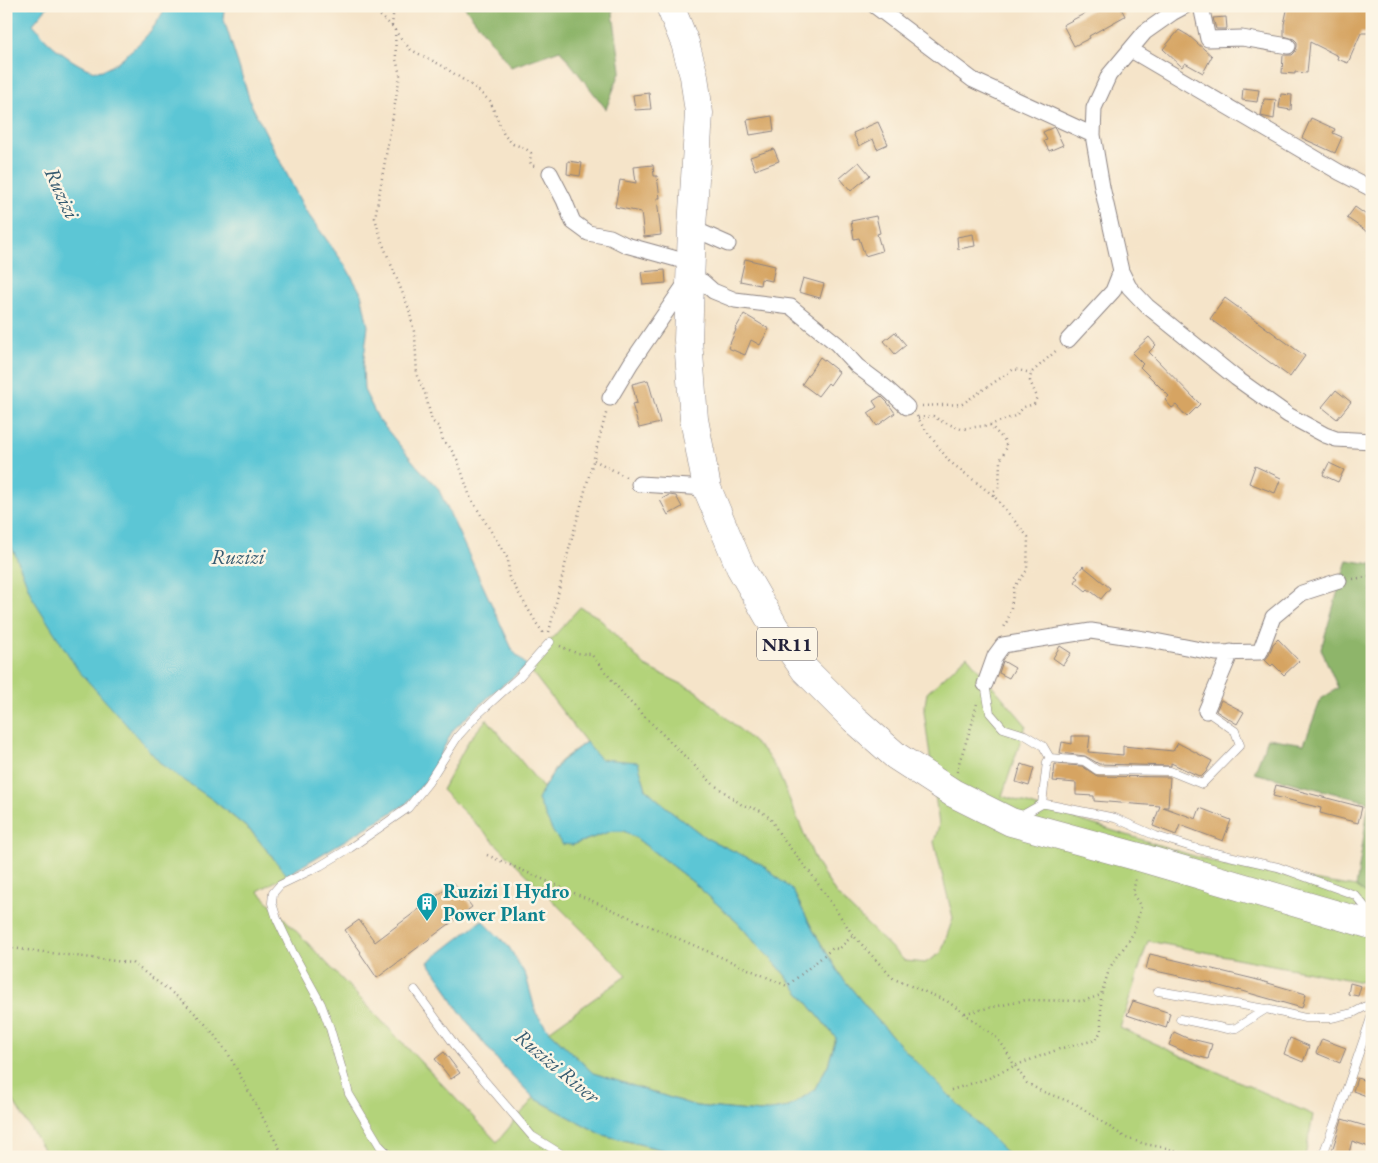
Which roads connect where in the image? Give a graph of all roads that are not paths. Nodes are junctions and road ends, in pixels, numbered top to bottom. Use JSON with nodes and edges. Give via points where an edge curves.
{"nodes":[{"id":1,"x":670,"y":6,"type":"edge"},
{"id":2,"x":875,"y":6,"type":"edge"},
{"id":3,"x":1186,"y":6,"type":"edge"},
{"id":4,"x":1201,"y":6,"type":"edge"},
{"id":5,"x":1288,"y":46,"type":"dead end"},
{"id":6,"x":1131,"y":50,"type":"junction"},
{"id":7,"x":1093,"y":135,"type":"junction"},
{"id":8,"x":550,"y":173,"type":"road end"},
{"id":9,"x":1372,"y":189,"type":"edge"},
{"id":10,"x":692,"y":228,"type":"junction"},
{"id":11,"x":728,"y":244,"type":"dead end"},
{"id":12,"x":690,"y":270,"type":"junction"},
{"id":13,"x":1121,"y":271,"type":"junction"},
{"id":14,"x":1068,"y":340,"type":"road end"},
{"id":15,"x":610,"y":398,"type":"road end"},
{"id":16,"x":907,"y":407,"type":"road end"},
{"id":17,"x":1372,"y":441,"type":"edge"},
{"id":18,"x":639,"y":484,"type":"road end"},
{"id":19,"x":707,"y":488,"type":"junction"},
{"id":20,"x":1339,"y":581,"type":"road end"},
{"id":21,"x":549,"y":640,"type":"road end"},
{"id":22,"x":1231,"y":652,"type":"junction"},
{"id":23,"x":985,"y":684,"type":"joint"},
{"id":24,"x":1206,"y":710,"type":"joint"},
{"id":25,"x":1050,"y":758,"type":"junction"},
{"id":26,"x":1042,"y":804,"type":"junction"},
{"id":27,"x":1011,"y":822,"type":"junction"},
{"id":28,"x":1372,"y":915,"type":"edge"},
{"id":29,"x":1372,"y":924,"type":"edge"},
{"id":30,"x":415,"y":990,"type":"dead end"},
{"id":31,"x":1158,"y":991,"type":"dead end"},
{"id":32,"x":1372,"y":1004,"type":"edge"},
{"id":33,"x":1266,"y":1009,"type":"junction"},
{"id":34,"x":1372,"y":1015,"type":"edge"},
{"id":35,"x":1180,"y":1020,"type":"dead end"},
{"id":36,"x":392,"y":1157,"type":"edge"},
{"id":37,"x":566,"y":1157,"type":"edge"},
{"id":38,"x":1322,"y":1157,"type":"edge"}],
"edges":[{"from":1,"to":10,"type":"highway","number":"NR11","via":[[685,43],[698,96]]},
{"from":2,"to":7,"type":"street","via":[[973,80]]},
{"from":3,"to":6,"type":"street","via":[[1145,32]]},
{"from":4,"to":5,"type":"street","via":[[1208,39],[1242,38]]},
{"from":6,"to":7,"type":"street","via":[[1109,75],[1094,108]]},
{"from":6,"to":9,"type":"street"},
{"from":7,"to":13,"type":"street"},
{"from":8,"to":12,"type":"street","via":[[573,222],[588,233],[610,237]]},
{"from":10,"to":11,"type":"street"},
{"from":10,"to":12,"type":"highway","number":"NR11"},
{"from":12,"to":15,"type":"street"},
{"from":12,"to":16,"type":"street","via":[[712,291],[736,300],[791,307]]},
{"from":12,"to":19,"type":"highway","number":"NR11","via":[[688,340],[693,409]]},
{"from":13,"to":14,"type":"street","via":[[1112,291]]},
{"from":13,"to":17,"type":"street","via":[[1129,287],[1146,306],[1288,415],[1336,439]]},
{"from":18,"to":19,"type":"street"},
{"from":19,"to":27,"type":"highway","number":"NR11","via":[[740,567],[775,628],[806,670],[854,720],[896,756],[954,793]]},
{"from":20,"to":22,"type":"street","via":[[1302,594],[1273,618],[1260,652]]},
{"from":21,"to":36,"type":"lane","via":[[519,677],[458,736],[408,808],[350,848],[280,885],[273,893],[272,904],[277,919],[321,1004],[350,1094],[380,1146]]},
{"from":22,"to":23,"type":"street","via":[[1216,653],[1091,631],[1003,645],[995,656]]},
{"from":22,"to":24,"type":"street"},
{"from":23,"to":25,"type":"lane","via":[[990,713],[1003,728],[1044,746]]},
{"from":24,"to":25,"type":"lane","via":[[1235,731],[1240,745],[1202,784],[1170,771],[1097,770],[1084,761]]},
{"from":25,"to":26,"type":"lane"},
{"from":26,"to":27,"type":"lane"},
{"from":26,"to":28,"type":"lane","via":[[1115,818],[1190,847],[1278,867],[1354,895]]},
{"from":27,"to":29,"type":"highway","number":"NR11"},
{"from":30,"to":37,"type":"lane","via":[[460,1052],[532,1136]]},
{"from":31,"to":33,"type":"lane"},
{"from":32,"to":33,"type":"lane","via":[[1331,1018],[1305,1018]]},
{"from":33,"to":35,"type":"lane","via":[[1236,1028]]},
{"from":34,"to":38,"type":"lane"}]}
